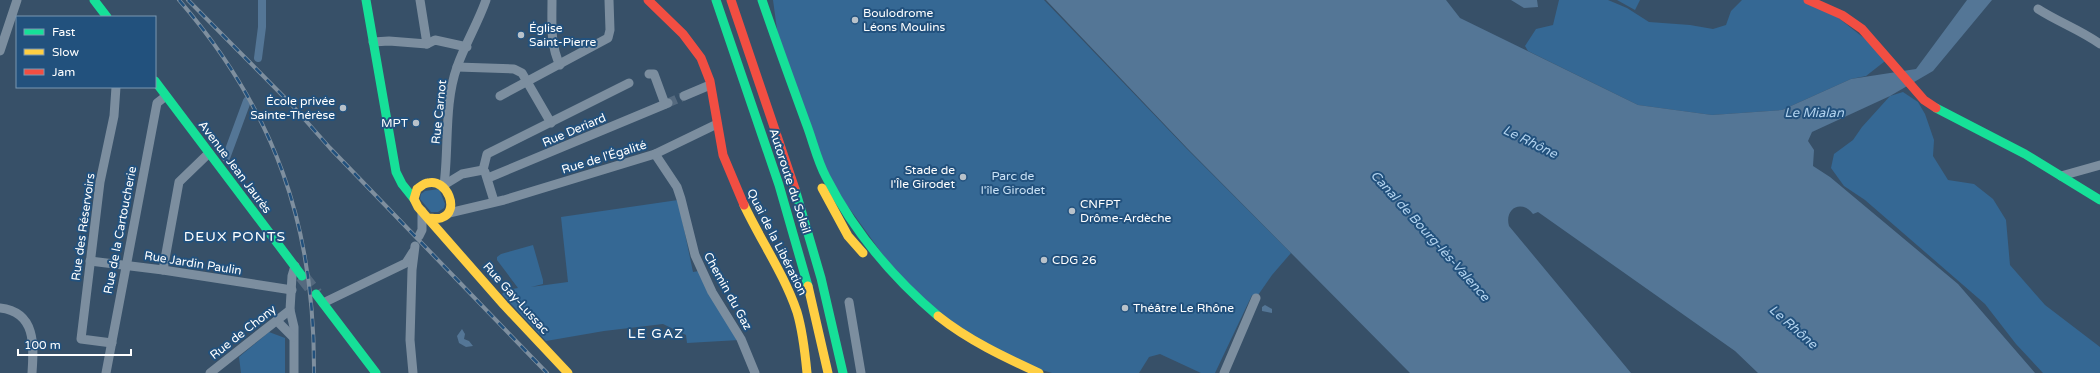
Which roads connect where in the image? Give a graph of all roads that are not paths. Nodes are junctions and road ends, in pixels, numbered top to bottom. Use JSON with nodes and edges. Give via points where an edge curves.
{"nodes":[{"id":1,"x":17,"y":0,"type":"edge"},
{"id":2,"x":94,"y":0,"type":"edge"},
{"id":3,"x":366,"y":0,"type":"edge"},
{"id":4,"x":372,"y":0,"type":"edge"},
{"id":5,"x":420,"y":0,"type":"edge"},
{"id":6,"x":486,"y":0,"type":"edge"},
{"id":7,"x":552,"y":0,"type":"edge"},
{"id":8,"x":609,"y":0,"type":"edge"},
{"id":9,"x":648,"y":0,"type":"edge"},
{"id":10,"x":716,"y":0,"type":"edge"},
{"id":11,"x":731,"y":0,"type":"edge"},
{"id":12,"x":753,"y":0,"type":"edge"},
{"id":13,"x":762,"y":0,"type":"edge"},
{"id":14,"x":1808,"y":0,"type":"edge"},
{"id":15,"x":2038,"y":9,"type":"dead end"},
{"id":16,"x":106,"y":16,"type":"edge"},
{"id":17,"x":376,"y":42,"type":"junction"},
{"id":18,"x":428,"y":44,"type":"junction"},
{"id":19,"x":2100,"y":44,"type":"edge"},
{"id":20,"x":467,"y":47,"type":"junction"},
{"id":21,"x":0,"y":51,"type":"edge"},
{"id":22,"x":560,"y":65,"type":"junction"},
{"id":23,"x":457,"y":67,"type":"junction"},
{"id":24,"x":649,"y":74,"type":"dead end"},
{"id":25,"x":528,"y":81,"type":"junction"},
{"id":26,"x":156,"y":83,"type":"edge"},
{"id":27,"x":629,"y":83,"type":"dead end"},
{"id":28,"x":710,"y":85,"type":"junction"},
{"id":29,"x":116,"y":88,"type":"edge"},
{"id":30,"x":166,"y":96,"type":"junction"},
{"id":31,"x":500,"y":96,"type":"dead end"},
{"id":32,"x":684,"y":96,"type":"tunnel mouth"},
{"id":33,"x":551,"y":123,"type":"junction"},
{"id":34,"x":717,"y":124,"type":"junction"},
{"id":35,"x":209,"y":153,"type":"junction"},
{"id":36,"x":655,"y":154,"type":"junction"},
{"id":37,"x":2100,"y":165,"type":"edge"},
{"id":38,"x":485,"y":174,"type":"junction"},
{"id":39,"x":2061,"y":176,"type":"junction"},
{"id":40,"x":444,"y":185,"type":"junction"},
{"id":41,"x":419,"y":186,"type":"junction"},
{"id":42,"x":414,"y":199,"type":"junction"},
{"id":43,"x":2100,"y":200,"type":"edge"},
{"id":44,"x":494,"y":201,"type":"junction"},
{"id":45,"x":435,"y":217,"type":"junction"},
{"id":46,"x":447,"y":239,"type":"junction"},
{"id":47,"x":90,"y":261,"type":"junction"},
{"id":48,"x":406,"y":262,"type":"junction"},
{"id":49,"x":126,"y":265,"type":"junction"},
{"id":50,"x":295,"y":266,"type":"junction"},
{"id":51,"x":162,"y":270,"type":"junction"},
{"id":52,"x":412,"y":270,"type":"junction"},
{"id":53,"x":302,"y":276,"type":"joint"},
{"id":54,"x":889,"y":283,"type":"dead end"},
{"id":55,"x":292,"y":288,"type":"junction"},
{"id":56,"x":316,"y":294,"type":"tunnel mouth"},
{"id":57,"x":1256,"y":298,"type":"dead end"},
{"id":58,"x":849,"y":302,"type":"dead end"},
{"id":59,"x":323,"y":303,"type":"junction"},
{"id":60,"x":0,"y":308,"type":"edge"},
{"id":61,"x":290,"y":310,"type":"junction"},
{"id":62,"x":916,"y":310,"type":"dead end"},
{"id":63,"x":277,"y":321,"type":"junction"},
{"id":64,"x":293,"y":337,"type":"junction"},
{"id":65,"x":112,"y":343,"type":"junction"},
{"id":66,"x":1002,"y":367,"type":"dead end"},
{"id":67,"x":32,"y":373,"type":"edge"},
{"id":68,"x":106,"y":373,"type":"edge"},
{"id":69,"x":210,"y":373,"type":"edge"},
{"id":70,"x":294,"y":373,"type":"edge"},
{"id":71,"x":376,"y":373,"type":"edge"},
{"id":72,"x":413,"y":373,"type":"edge"},
{"id":73,"x":568,"y":373,"type":"edge"},
{"id":74,"x":755,"y":373,"type":"edge"},
{"id":75,"x":807,"y":373,"type":"edge"},
{"id":76,"x":828,"y":373,"type":"edge"},
{"id":77,"x":843,"y":373,"type":"edge"},
{"id":78,"x":860,"y":373,"type":"edge"},
{"id":79,"x":1040,"y":373,"type":"edge"},
{"id":80,"x":1224,"y":373,"type":"edge"}],
"edges":[{"from":1,"to":21,"type":"street"},
{"from":2,"to":16,"type":"main road"},
{"from":3,"to":17,"type":"main road"},
{"from":4,"to":17,"type":"main road"},
{"from":5,"to":18,"type":"street"},
{"from":6,"to":20,"type":"street","name":"Rue Carnot"},
{"from":7,"to":22,"type":"street","via":[[553,43]]},
{"from":8,"to":22,"type":"street","via":[[608,38]]},
{"from":9,"to":28,"type":"main road","name":"Quai de la Libération","via":[[696,49],[709,75]]},
{"from":10,"to":76,"type":"main road","name":"Autoroute du Soleil","via":[[801,254]]},
{"from":11,"to":77,"type":"main road","name":"Autoroute du Soleil","via":[[814,249]]},
{"from":12,"to":54,"type":"main road","via":[[817,178],[848,236]]},
{"from":13,"to":79,"type":"main road","via":[[826,176],[861,237],[912,295],[949,326],[1007,360]]},
{"from":14,"to":39,"type":"main road","via":[[1842,15],[1858,26],[1924,100]]},
{"from":15,"to":19,"type":"street"},
{"from":17,"to":18,"type":"street"},
{"from":17,"to":41,"type":"main road","via":[[402,170],[408,180]]},
{"from":17,"to":42,"type":"main road","via":[[396,172]]},
{"from":18,"to":20,"type":"street","via":[[435,40]]},
{"from":20,"to":23,"type":"street","name":"Rue Carnot"},
{"from":22,"to":25,"type":"street"},
{"from":23,"to":25,"type":"street","via":[[514,69],[522,73]]},
{"from":23,"to":40,"type":"street","name":"Rue Carnot","via":[[451,91]]},
{"from":24,"to":38,"type":"street","name":"Rue Deriard","via":[[654,74],[667,104]]},
{"from":25,"to":31,"type":"street"},
{"from":25,"to":33,"type":"street"},
{"from":26,"to":30,"type":"main road","name":"Avenue Jean Jaurès"},
{"from":27,"to":33,"type":"street"},
{"from":28,"to":32,"type":"street"},
{"from":28,"to":34,"type":"main road","name":"Quai de la Libération"},
{"from":29,"to":47,"type":"street","name":"Rue des Réservoirs","via":[[114,116],[100,182]]},
{"from":30,"to":35,"type":"main road","name":"Avenue Jean Jaurès"},
{"from":30,"to":49,"type":"street","name":"Rue de la Cartoucherie","via":[[157,103]]},
{"from":33,"to":38,"type":"street","via":[[487,154]]},
{"from":34,"to":36,"type":"street","name":"Rue de l'Égalité"},
{"from":34,"to":75,"type":"main road","name":"Quai de la Libération","via":[[722,154],[731,178],[789,288],[802,328]]},
{"from":35,"to":50,"type":"main road","name":"Avenue Jean Jaurès"},
{"from":35,"to":51,"type":"street","via":[[179,182]]},
{"from":36,"to":44,"type":"street","name":"Rue de l'Égalité"},
{"from":36,"to":74,"type":"street","name":"Chemin du Gaz","via":[[677,187],[695,255],[712,292],[741,339]]},
{"from":37,"to":39,"type":"street"},
{"from":38,"to":40,"type":"street","name":"Rue Deriard","via":[[462,174]]},
{"from":38,"to":44,"type":"street"},
{"from":39,"to":43,"type":"main road"},
{"from":40,"to":41,"type":"main road","via":[[435,183]]},
{"from":40,"to":45,"type":"main road","via":[[450,200]]},
{"from":41,"to":42,"type":"main road"},
{"from":42,"to":45,"type":"main road"},
{"from":44,"to":45,"type":"street","name":"Rue de l'Égalité","via":[[491,204]]},
{"from":45,"to":45,"type":"street","via":[[420,233]]},
{"from":45,"to":46,"type":"main road","name":"Rue Gay-Lussac"},
{"from":45,"to":46,"type":"main road"},
{"from":46,"to":73,"type":"main road","name":"Rue Gay-Lussac"},
{"from":47,"to":49,"type":"street","name":"Rue Jardin Paulin"},
{"from":47,"to":65,"type":"street","name":"Rue des Réservoirs","via":[[81,339]]},
{"from":48,"to":52,"type":"street"},
{"from":48,"to":52,"type":"street","via":[[414,249]]},
{"from":48,"to":59,"type":"street"},
{"from":49,"to":51,"type":"street","name":"Rue Jardin Paulin"},
{"from":49,"to":65,"type":"street","name":"Rue de la Cartoucherie"},
{"from":50,"to":53,"type":"main road","name":"Avenue Jean Jaurès"},
{"from":50,"to":55,"type":"street","name":"Rue de Chony"},
{"from":51,"to":55,"type":"street","name":"Rue Jardin Paulin"},
{"from":52,"to":72,"type":"street","via":[[410,340]]},
{"from":53,"to":55,"type":"street"},
{"from":55,"to":61,"type":"street","name":"Rue de Chony"},
{"from":56,"to":59,"type":"main road"},
{"from":57,"to":80,"type":"street"},
{"from":58,"to":78,"type":"street"},
{"from":59,"to":71,"type":"main road"},
{"from":60,"to":67,"type":"street","via":[[25,318],[34,348]]},
{"from":61,"to":63,"type":"street","name":"Rue de Chony"},
{"from":61,"to":64,"type":"street","via":[[294,327]]},
{"from":62,"to":66,"type":"main road","via":[[950,337]]},
{"from":63,"to":64,"type":"street"},
{"from":63,"to":69,"type":"street","name":"Rue de Chony"},
{"from":64,"to":70,"type":"street"},
{"from":65,"to":68,"type":"street","name":"Rue de la Cartoucherie"}]}
